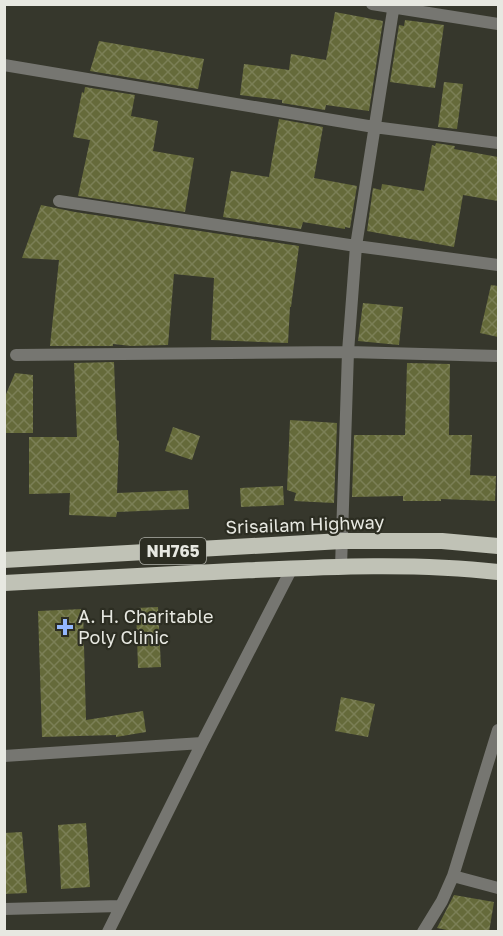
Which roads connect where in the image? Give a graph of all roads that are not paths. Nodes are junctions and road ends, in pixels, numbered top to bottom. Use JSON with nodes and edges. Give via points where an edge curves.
{"nodes":[{"id":1,"x":372,"y":4,"type":"edge"},
{"id":2,"x":394,"y":6,"type":"edge"},
{"id":3,"x":498,"y":24,"type":"edge"},
{"id":4,"x":4,"y":65,"type":"edge"},
{"id":5,"x":374,"y":128,"type":"junction"},
{"id":6,"x":498,"y":143,"type":"edge"},
{"id":7,"x":59,"y":201,"type":"dead end"},
{"id":8,"x":356,"y":246,"type":"junction"},
{"id":9,"x":498,"y":265,"type":"edge"},
{"id":10,"x":348,"y":352,"type":"junction"},
{"id":11,"x":16,"y":355,"type":"dead end"},
{"id":12,"x":498,"y":356,"type":"edge"},
{"id":13,"x":342,"y":541,"type":"junction"},
{"id":14,"x":498,"y":546,"type":"edge"},
{"id":15,"x":4,"y":560,"type":"edge"},
{"id":16,"x":341,"y":567,"type":"junction"},
{"id":17,"x":292,"y":568,"type":"junction"},
{"id":18,"x":498,"y":572,"type":"edge"},
{"id":19,"x":4,"y":583,"type":"edge"},
{"id":20,"x":497,"y":737,"type":"edge"},
{"id":21,"x":202,"y":743,"type":"junction"},
{"id":22,"x":4,"y":756,"type":"edge"},
{"id":23,"x":453,"y":876,"type":"junction"},
{"id":24,"x":498,"y":888,"type":"edge"},
{"id":25,"x":120,"y":906,"type":"junction"},
{"id":26,"x":4,"y":909,"type":"edge"},
{"id":27,"x":108,"y":932,"type":"edge"},
{"id":28,"x":423,"y":932,"type":"edge"}],
"edges":[{"from":1,"to":2,"type":"street"},
{"from":2,"to":3,"type":"street"},
{"from":2,"to":5,"type":"street"},
{"from":4,"to":5,"type":"street"},
{"from":5,"to":6,"type":"street"},
{"from":5,"to":8,"type":"street"},
{"from":7,"to":8,"type":"street"},
{"from":8,"to":9,"type":"street"},
{"from":8,"to":10,"type":"street"},
{"from":10,"to":11,"type":"street"},
{"from":10,"to":12,"type":"street"},
{"from":10,"to":13,"type":"street"},
{"from":13,"to":14,"type":"highway","name":"Srisailam Highway","number":"NH765","via":[[442,541]]},
{"from":13,"to":15,"type":"highway","name":"Srisailam Highway","number":"NH765"},
{"from":13,"to":16,"type":"street"},
{"from":16,"to":17,"type":"highway","number":"NH765"},
{"from":16,"to":18,"type":"highway","number":"NH765"},
{"from":17,"to":19,"type":"highway","number":"NH765"},
{"from":17,"to":21,"type":"street"},
{"from":20,"to":23,"type":"street"},
{"from":21,"to":22,"type":"street"},
{"from":21,"to":25,"type":"street"},
{"from":23,"to":24,"type":"street"},
{"from":23,"to":28,"type":"street"},
{"from":25,"to":26,"type":"street"},
{"from":25,"to":27,"type":"street"}]}
